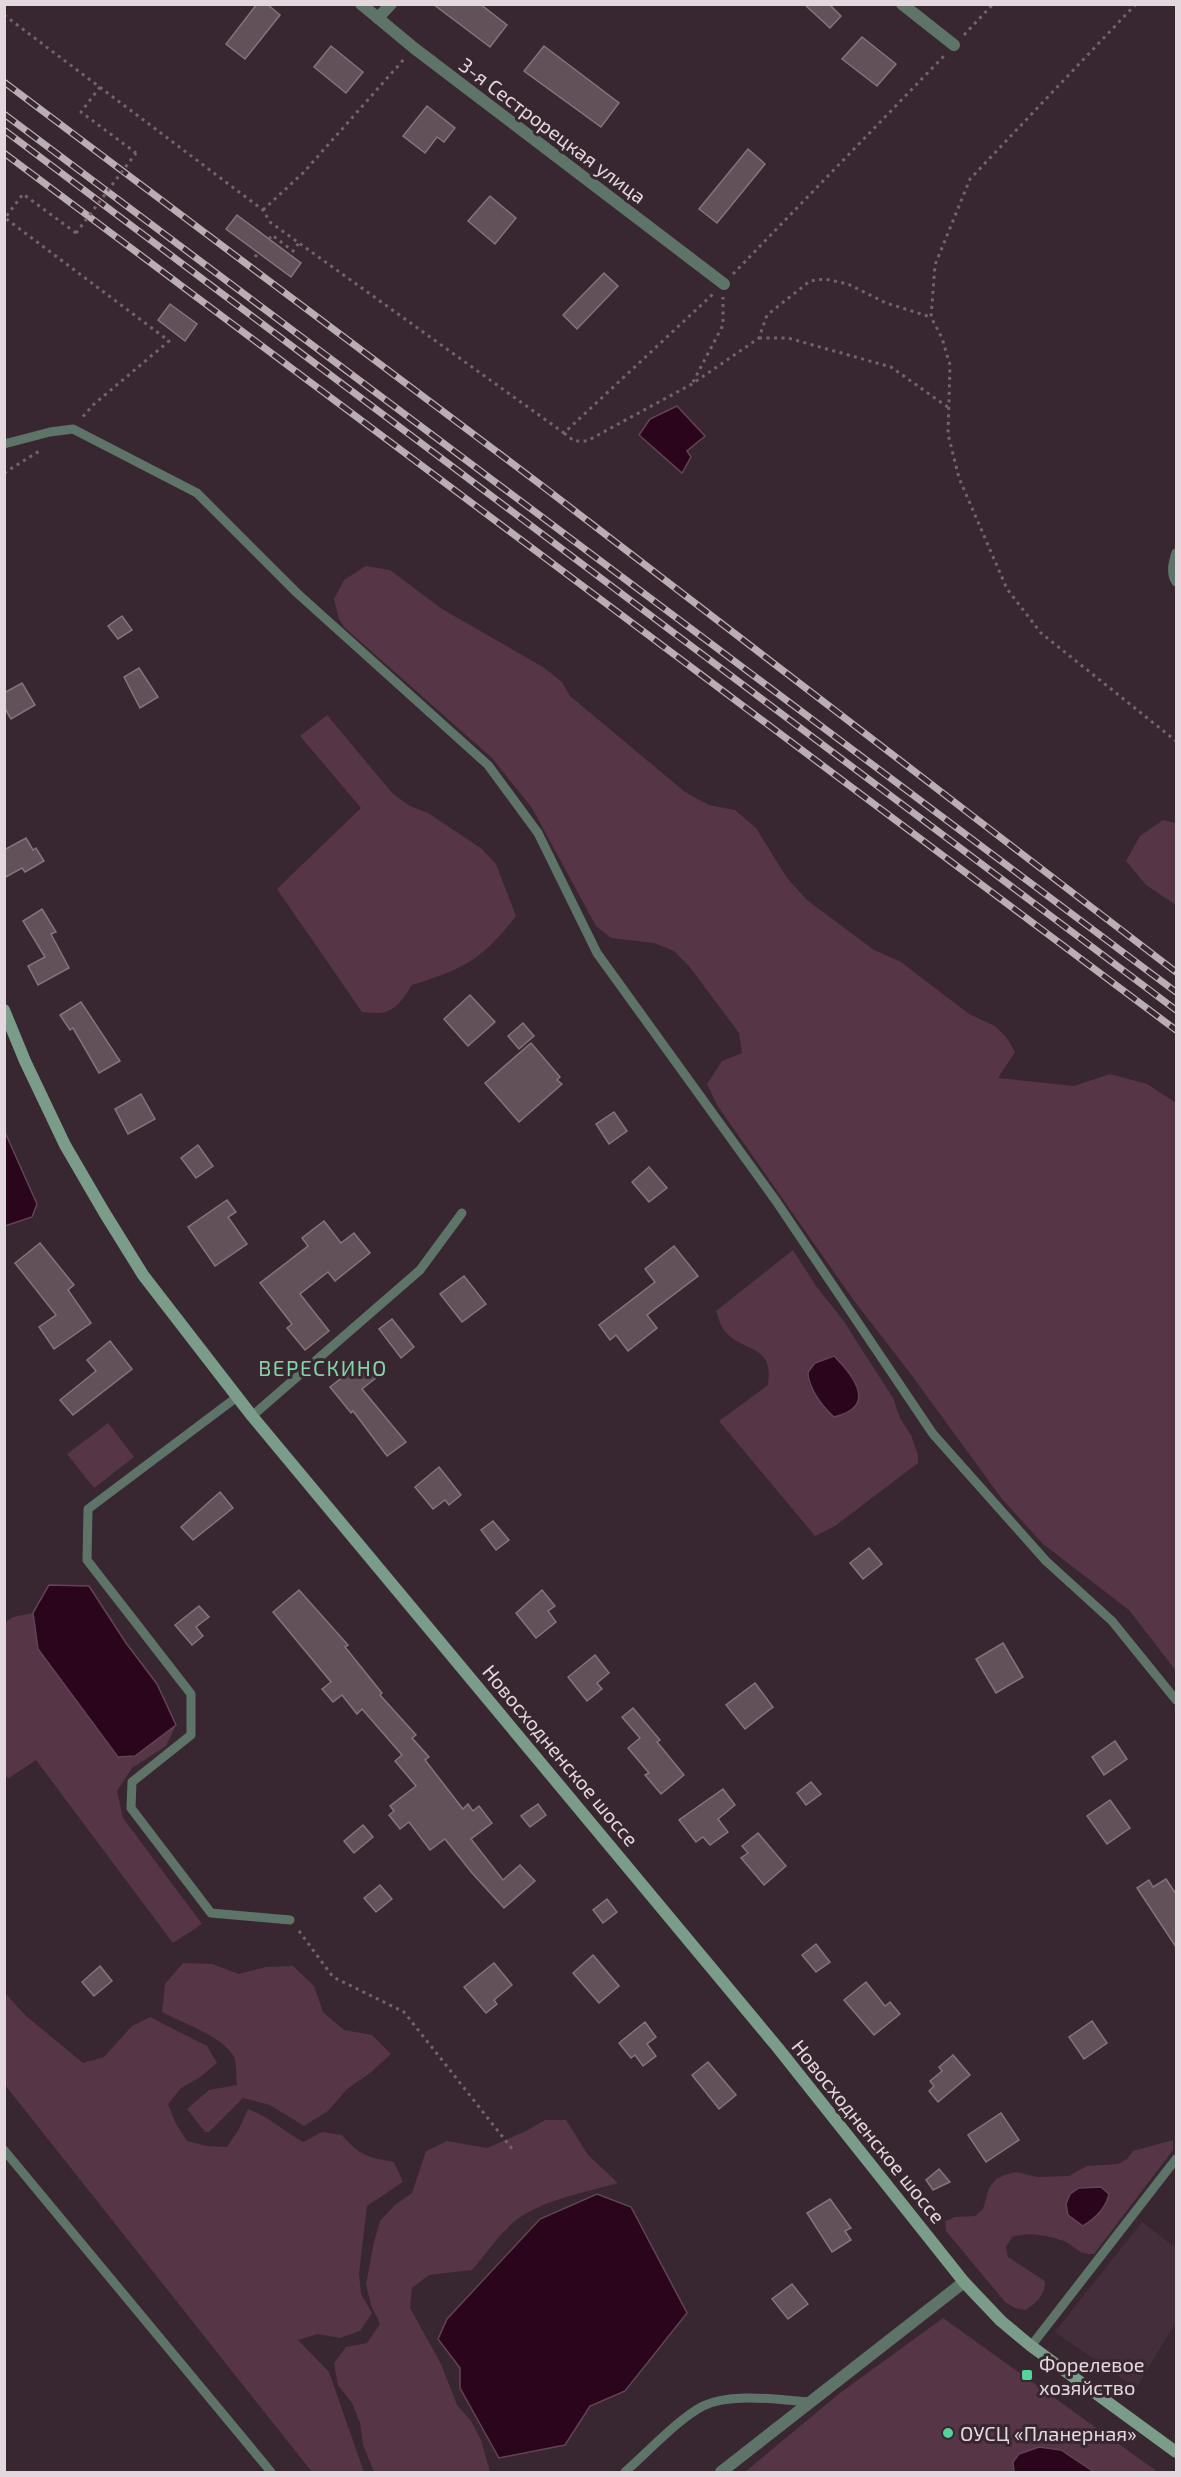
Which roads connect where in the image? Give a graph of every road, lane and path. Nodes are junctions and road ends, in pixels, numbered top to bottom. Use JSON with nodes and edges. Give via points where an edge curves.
{"nodes":[{"id":1,"x":361,"y":4,"type":"edge"},
{"id":2,"x":391,"y":4,"type":"edge"},
{"id":3,"x":902,"y":4,"type":"edge"},
{"id":4,"x":993,"y":4,"type":"edge"},
{"id":5,"x":1136,"y":4,"type":"edge"},
{"id":6,"x":4,"y":15,"type":"edge"},
{"id":7,"x":378,"y":18,"type":"junction"},
{"id":8,"x":954,"y":45,"type":"junction"},
{"id":9,"x":414,"y":48,"type":"junction"},
{"id":10,"x":100,"y":87,"type":"junction"},
{"id":11,"x":263,"y":210,"type":"junction"},
{"id":12,"x":269,"y":239,"type":"dead end"},
{"id":13,"x":298,"y":243,"type":"junction"},
{"id":14,"x":258,"y":253,"type":"dead end"},
{"id":15,"x":255,"y":257,"type":"dead end"},
{"id":16,"x":724,"y":284,"type":"junction"},
{"id":17,"x":931,"y":317,"type":"junction"},
{"id":18,"x":759,"y":338,"type":"junction"},
{"id":19,"x":692,"y":384,"type":"junction"},
{"id":20,"x":949,"y":408,"type":"junction"},
{"id":21,"x":73,"y":429,"type":"junction"},
{"id":22,"x":564,"y":433,"type":"junction"},
{"id":23,"x":4,"y":444,"type":"edge"},
{"id":24,"x":43,"y":448,"type":"dead end"},
{"id":25,"x":4,"y":473,"type":"edge"},
{"id":26,"x":1176,"y":553,"type":"edge"},
{"id":27,"x":1176,"y":582,"type":"edge"},
{"id":28,"x":1176,"y":741,"type":"edge"},
{"id":29,"x":4,"y":1010,"type":"edge"},
{"id":30,"x":462,"y":1213,"type":"dead end"},
{"id":31,"x":237,"y":1397,"type":"junction"},
{"id":32,"x":252,"y":1416,"type":"junction"},
{"id":33,"x":1176,"y":1700,"type":"edge"},
{"id":34,"x":290,"y":1920,"type":"joint"},
{"id":35,"x":4,"y":2150,"type":"edge"},
{"id":36,"x":513,"y":2150,"type":"dead end"},
{"id":37,"x":1176,"y":2159,"type":"edge"},
{"id":38,"x":964,"y":2282,"type":"junction"},
{"id":39,"x":1031,"y":2346,"type":"junction"},
{"id":40,"x":810,"y":2402,"type":"junction"},
{"id":41,"x":1176,"y":2452,"type":"edge"},
{"id":42,"x":271,"y":2472,"type":"edge"},
{"id":43,"x":625,"y":2472,"type":"edge"},
{"id":44,"x":721,"y":2472,"type":"edge"}],
"edges":[{"from":1,"to":7,"type":"street","name":"3-я Сестрорецкая улица"},
{"from":2,"to":7,"type":"street"},
{"from":3,"to":8,"type":"street"},
{"from":4,"to":8,"type":"path"},
{"from":5,"to":17,"type":"path","via":[[970,179],[935,265]]},
{"from":6,"to":10,"type":"path"},
{"from":7,"to":9,"type":"street","name":"3-я Сестрорецкая улица"},
{"from":8,"to":16,"type":"path"},
{"from":9,"to":11,"type":"path","via":[[319,156]]},
{"from":9,"to":16,"type":"street","name":"3-я Сестрорецкая улица"},
{"from":10,"to":11,"type":"path"},
{"from":10,"to":21,"type":"path","bridge":true,"via":[[81,112],[136,153],[76,233],[23,194],[5,218],[169,341],[93,405]]},
{"from":11,"to":13,"type":"path","via":[[270,222]]},
{"from":12,"to":13,"type":"path","via":[[272,235],[293,251]]},
{"from":13,"to":22,"type":"path"},
{"from":14,"to":15,"type":"path"},
{"from":16,"to":19,"type":"path","via":[[723,325]]},
{"from":16,"to":22,"type":"path"},
{"from":17,"to":18,"type":"path","via":[[886,303],[848,284],[825,279],[810,281],[767,315]]},
{"from":17,"to":20,"type":"path","via":[[950,365]]},
{"from":18,"to":19,"type":"path"},
{"from":18,"to":20,"type":"path","via":[[788,338],[891,367]]},
{"from":19,"to":22,"type":"path","via":[[586,441],[574,441]]},
{"from":20,"to":28,"type":"path","via":[[948,434],[959,478],[1007,590],[1041,633]]},
{"from":21,"to":23,"type":"lane"},
{"from":21,"to":33,"type":"lane","via":[[197,494],[297,593],[488,765],[538,833],[597,953],[776,1202],[933,1434],[1047,1561],[1112,1621]]},
{"from":24,"to":25,"type":"path"},
{"from":26,"to":27,"type":"lane","via":[[1172,566]]},
{"from":29,"to":31,"type":"main road","name":"Новосходненское шоссе","via":[[65,1145],[104,1212],[143,1275]]},
{"from":30,"to":32,"type":"lane","via":[[420,1270]]},
{"from":31,"to":32,"type":"main road","name":"Новосходненское шоссе"},
{"from":31,"to":34,"type":"lane","via":[[88,1509],[87,1560],[191,1694],[191,1735],[132,1782],[131,1808],[211,1913]]},
{"from":32,"to":38,"type":"main road","name":"Новосходненское шоссе","via":[[773,2041]]},
{"from":34,"to":36,"type":"path","via":[[333,1977],[404,2012]]},
{"from":35,"to":42,"type":"lane"},
{"from":37,"to":39,"type":"lane"},
{"from":38,"to":39,"type":"main road","name":"Новосходненское шоссе"},
{"from":38,"to":40,"type":"street"},
{"from":39,"to":41,"type":"main road","name":"Новосходненское шоссе"},
{"from":40,"to":43,"type":"lane","via":[[756,2398],[704,2406]]},
{"from":40,"to":44,"type":"street"}]}
